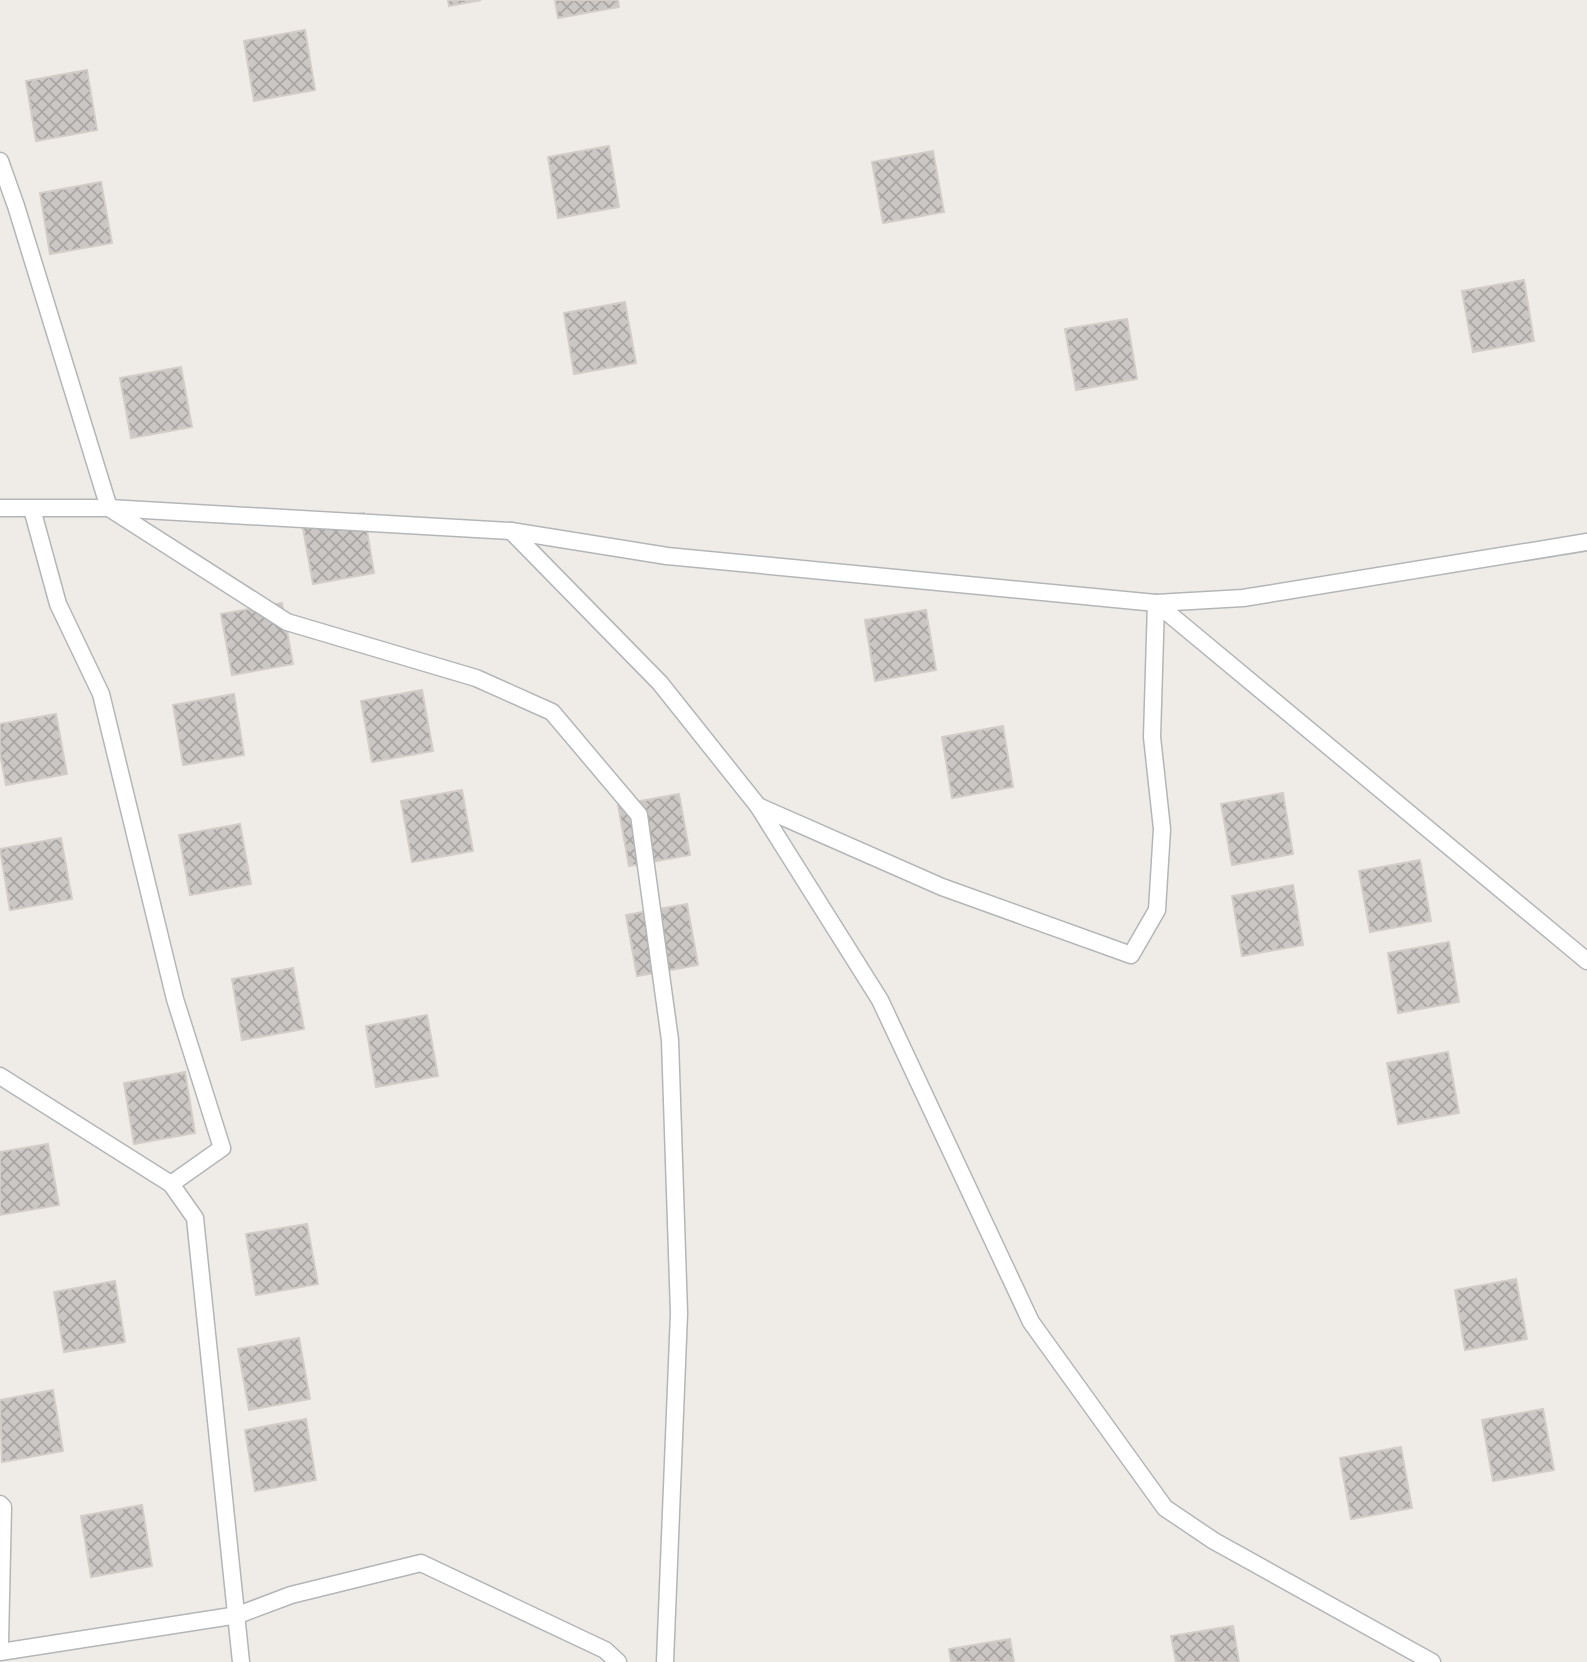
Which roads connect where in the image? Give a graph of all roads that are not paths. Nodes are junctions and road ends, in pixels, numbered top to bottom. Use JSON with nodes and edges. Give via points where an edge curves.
{"nodes":[{"id":1,"x":0,"y":161,"type":"edge"},
{"id":2,"x":109,"y":508,"type":"junction"},
{"id":3,"x":2,"y":509,"type":"edge"},
{"id":4,"x":32,"y":509,"type":"junction"},
{"id":5,"x":510,"y":531,"type":"junction"},
{"id":6,"x":1587,"y":542,"type":"edge"},
{"id":7,"x":1156,"y":603,"type":"junction"},
{"id":8,"x":758,"y":806,"type":"junction"},
{"id":9,"x":1587,"y":961,"type":"edge"},
{"id":10,"x":0,"y":1076,"type":"edge"},
{"id":11,"x":171,"y":1184,"type":"junction"},
{"id":12,"x":0,"y":1504,"type":"edge"},
{"id":13,"x":238,"y":1615,"type":"junction"},
{"id":14,"x":0,"y":1642,"type":"edge"},
{"id":15,"x":0,"y":1652,"type":"edge"},
{"id":16,"x":2,"y":1662,"type":"edge"},
{"id":17,"x":241,"y":1662,"type":"edge"},
{"id":18,"x":618,"y":1662,"type":"edge"},
{"id":19,"x":665,"y":1662,"type":"edge"},
{"id":20,"x":1432,"y":1662,"type":"edge"}],
"edges":[{"from":1,"to":2,"type":"lane"},
{"from":2,"to":4,"type":"lane"},
{"from":2,"to":5,"type":"lane"},
{"from":2,"to":19,"type":"lane","via":[[287,622],[476,678],[552,712],[639,815],[670,1040],[678,1300]]},
{"from":3,"to":4,"type":"lane"},
{"from":4,"to":11,"type":"lane","via":[[58,604],[101,694],[175,999],[222,1148]]},
{"from":5,"to":7,"type":"lane","via":[[667,556]]},
{"from":5,"to":8,"type":"lane","via":[[660,683]]},
{"from":6,"to":7,"type":"lane","via":[[1243,598]]},
{"from":7,"to":8,"type":"lane","via":[[1152,737],[1162,829],[1157,910],[1131,955],[942,887]]},
{"from":7,"to":9,"type":"lane"},
{"from":8,"to":20,"type":"lane","via":[[880,1000],[1031,1322],[1165,1508],[1214,1541]]},
{"from":10,"to":11,"type":"lane"},
{"from":11,"to":13,"type":"lane","via":[[195,1218]]},
{"from":12,"to":14,"type":"lane"},
{"from":13,"to":15,"type":"lane"},
{"from":13,"to":17,"type":"lane"},
{"from":13,"to":18,"type":"lane","via":[[291,1595],[421,1563],[605,1650]]},
{"from":15,"to":16,"type":"lane"}]}
